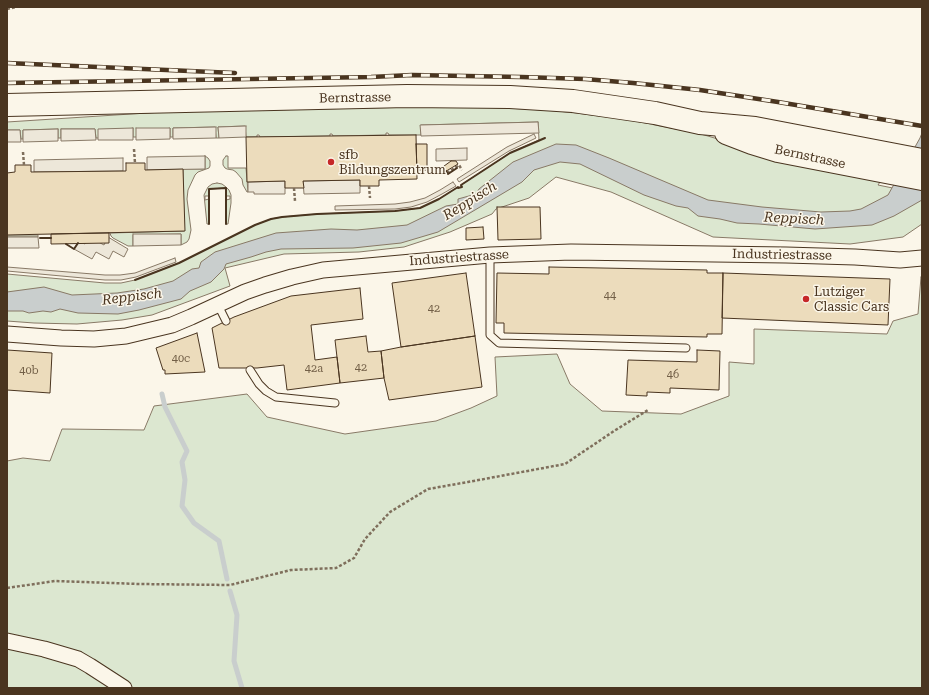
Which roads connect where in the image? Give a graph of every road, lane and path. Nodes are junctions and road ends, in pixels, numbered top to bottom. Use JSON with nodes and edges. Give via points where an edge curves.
{"nodes":[{"id":1,"x":16,"y":7,"type":"edge"},
{"id":2,"x":7,"y":9,"type":"edge"},
{"id":3,"x":7,"y":105,"type":"edge"},
{"id":4,"x":134,"y":149,"type":"dead end"},
{"id":5,"x":24,"y":152,"type":"dead end"},
{"id":6,"x":922,"y":160,"type":"edge"},
{"id":7,"x":135,"y":163,"type":"dead end"},
{"id":8,"x":892,"y":164,"type":"junction"},
{"id":9,"x":24,"y":165,"type":"dead end"},
{"id":10,"x":462,"y":170,"type":"dead end"},
{"id":11,"x":447,"y":173,"type":"dead end"},
{"id":12,"x":922,"y":179,"type":"edge"},
{"id":13,"x":370,"y":186,"type":"dead end"},
{"id":14,"x":294,"y":188,"type":"dead end"},
{"id":15,"x":370,"y":198,"type":"dead end"},
{"id":16,"x":295,"y":201,"type":"dead end"},
{"id":17,"x":490,"y":255,"type":"junction"},
{"id":18,"x":922,"y":258,"type":"edge"},
{"id":19,"x":218,"y":305,"type":"junction"},
{"id":20,"x":226,"y":321,"type":"dead end"},
{"id":21,"x":7,"y":334,"type":"edge"},
{"id":22,"x":686,"y":348,"type":"dead end"},
{"id":23,"x":250,"y":370,"type":"dead end"},
{"id":24,"x":335,"y":403,"type":"dead end"},
{"id":25,"x":648,"y":410,"type":"dead end"},
{"id":26,"x":7,"y":588,"type":"edge"},
{"id":27,"x":7,"y":641,"type":"edge"},
{"id":28,"x":124,"y":688,"type":"edge"}],
"edges":[{"from":1,"to":2,"type":"path"},
{"from":3,"to":8,"type":"main road","name":"Bernstrasse","via":[[407,96],[510,97],[572,101],[655,113],[700,123],[755,128]]},
{"from":4,"to":7,"type":"path"},
{"from":5,"to":9,"type":"path"},
{"from":6,"to":8,"type":"main road","name":"Bernstrasse"},
{"from":8,"to":12,"type":"main road","name":"Bernstrasse"},
{"from":10,"to":11,"type":"path","via":[[459,165]]},
{"from":13,"to":15,"type":"path"},
{"from":14,"to":16,"type":"path"},
{"from":17,"to":18,"type":"street","name":"Industriestrasse","via":[[571,252],[786,255],[900,260]]},
{"from":17,"to":19,"type":"street","name":"Industriestrasse","via":[[323,270],[265,284]]},
{"from":17,"to":22,"type":"lane","via":[[490,335],[499,343]]},
{"from":19,"to":20,"type":"lane"},
{"from":19,"to":21,"type":"street","name":"Industriestrasse","via":[[172,324],[126,336],[61,338]]},
{"from":23,"to":24,"type":"lane","via":[[259,384],[276,397]]},
{"from":25,"to":26,"type":"path","via":[[565,464],[428,489],[390,512],[365,539],[354,558],[336,568],[291,570],[230,585],[56,581]]},
{"from":27,"to":28,"type":"street","via":[[44,648],[78,659]]}]}
